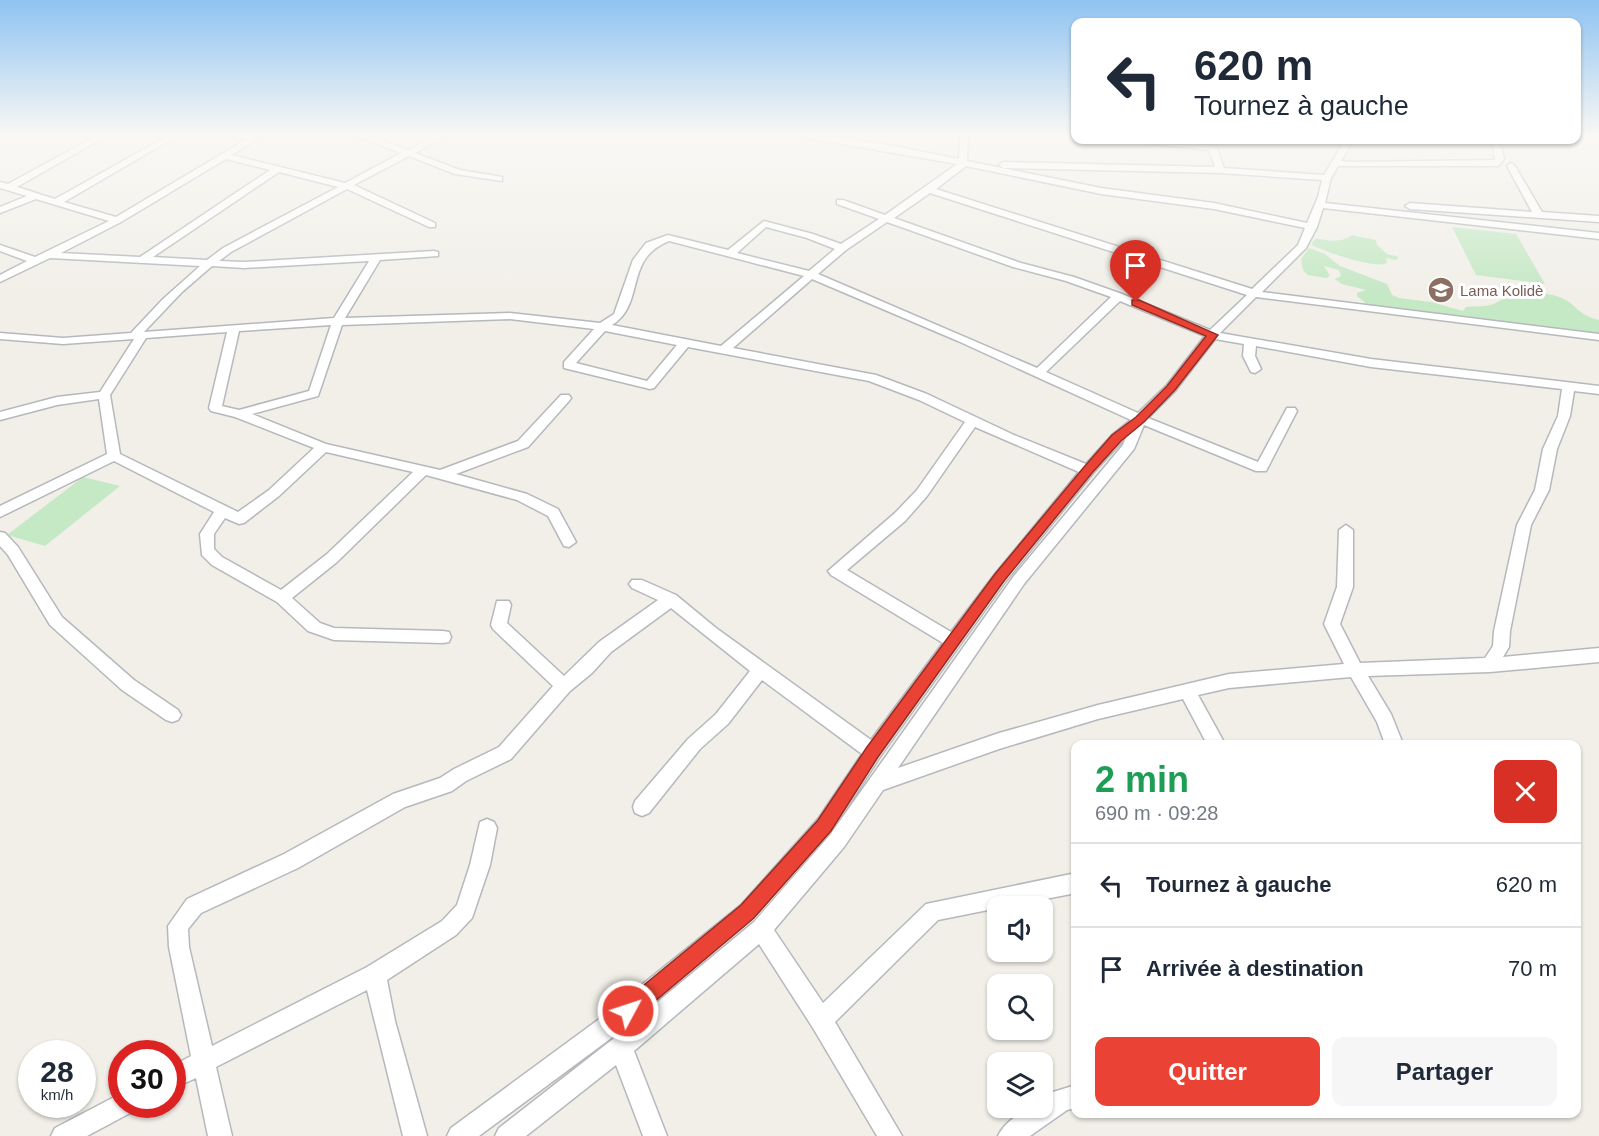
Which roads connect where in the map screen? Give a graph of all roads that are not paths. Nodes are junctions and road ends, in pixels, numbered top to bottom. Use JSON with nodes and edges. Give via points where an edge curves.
{"nodes":[{"id":1,"x":12,"y":188,"type":"edge"},
{"id":2,"x":82,"y":188,"type":"edge"},
{"id":3,"x":166,"y":188,"type":"edge"},
{"id":4,"x":171,"y":188,"type":"edge"},
{"id":5,"x":249,"y":188,"type":"edge"},
{"id":6,"x":343,"y":188,"type":"edge"},
{"id":7,"x":353,"y":188,"type":"edge"},
{"id":8,"x":932,"y":188,"type":"edge"},
{"id":9,"x":1086,"y":188,"type":"edge"},
{"id":10,"x":1326,"y":188,"type":"edge"},
{"id":11,"x":1524,"y":188,"type":"edge"},
{"id":12,"x":929,"y":190,"type":"junction"},
{"id":13,"x":37,"y":195,"type":"junction"},
{"id":14,"x":1322,"y":201,"type":"junction"},
{"id":15,"x":57,"y":202,"type":"junction"},
{"id":16,"x":840,"y":202,"type":"dead end"},
{"id":17,"x":0,"y":210,"type":"edge"},
{"id":18,"x":1539,"y":215,"type":"junction"},
{"id":19,"x":886,"y":217,"type":"junction"},
{"id":20,"x":113,"y":219,"type":"junction"},
{"id":21,"x":1599,"y":219,"type":"edge"},
{"id":22,"x":432,"y":225,"type":"dead end"},
{"id":23,"x":1312,"y":227,"type":"junction"},
{"id":24,"x":1599,"y":236,"type":"edge"},
{"id":25,"x":0,"y":248,"type":"edge"},
{"id":26,"x":842,"y":248,"type":"junction"},
{"id":27,"x":730,"y":253,"type":"junction"},
{"id":28,"x":434,"y":254,"type":"dead end"},
{"id":29,"x":50,"y":255,"type":"junction"},
{"id":30,"x":376,"y":258,"type":"junction"},
{"id":31,"x":33,"y":260,"type":"junction"},
{"id":32,"x":142,"y":260,"type":"junction"},
{"id":33,"x":208,"y":264,"type":"junction"},
{"id":34,"x":809,"y":274,"type":"junction"},
{"id":35,"x":0,"y":277,"type":"edge"},
{"id":36,"x":1255,"y":294,"type":"junction"},
{"id":37,"x":1118,"y":296,"type":"junction"},
{"id":38,"x":338,"y":321,"type":"junction"},
{"id":39,"x":602,"y":327,"type":"junction"},
{"id":40,"x":234,"y":329,"type":"junction"},
{"id":41,"x":138,"y":335,"type":"junction"},
{"id":42,"x":1212,"y":335,"type":"junction"},
{"id":43,"x":0,"y":336,"type":"edge"},
{"id":44,"x":1599,"y":337,"type":"edge"},
{"id":45,"x":686,"y":343,"type":"junction"},
{"id":46,"x":1250,"y":343,"type":"junction"},
{"id":47,"x":725,"y":349,"type":"junction"},
{"id":48,"x":1255,"y":369,"type":"dead end"},
{"id":49,"x":1038,"y":374,"type":"junction"},
{"id":50,"x":1569,"y":387,"type":"junction"},
{"id":51,"x":1599,"y":390,"type":"edge"},
{"id":52,"x":104,"y":396,"type":"junction"},
{"id":53,"x":565,"y":398,"type":"dead end"},
{"id":54,"x":1292,"y":411,"type":"dead end"},
{"id":55,"x":239,"y":414,"type":"junction"},
{"id":56,"x":0,"y":416,"type":"edge"},
{"id":57,"x":1140,"y":419,"type":"junction"},
{"id":58,"x":972,"y":421,"type":"junction"},
{"id":59,"x":322,"y":447,"type":"junction"},
{"id":60,"x":114,"y":456,"type":"junction"},
{"id":61,"x":423,"y":470,"type":"junction"},
{"id":62,"x":1088,"y":470,"type":"junction"},
{"id":63,"x":441,"y":475,"type":"junction"},
{"id":64,"x":222,"y":511,"type":"junction"},
{"id":65,"x":0,"y":512,"type":"edge"},
{"id":66,"x":1346,"y":530,"type":"dead end"},
{"id":67,"x":0,"y":537,"type":"edge"},
{"id":68,"x":569,"y":542,"type":"dead end"},
{"id":69,"x":637,"y":584,"type":"dead end"},
{"id":70,"x":282,"y":598,"type":"junction"},
{"id":71,"x":671,"y":599,"type":"junction"},
{"id":72,"x":503,"y":604,"type":"dead end"},
{"id":73,"x":443,"y":637,"type":"dead end"},
{"id":74,"x":954,"y":642,"type":"junction"},
{"id":75,"x":1599,"y":655,"type":"edge"},
{"id":76,"x":1490,"y":665,"type":"junction"},
{"id":77,"x":761,"y":669,"type":"junction"},
{"id":78,"x":1354,"y":670,"type":"junction"},
{"id":79,"x":564,"y":686,"type":"junction"},
{"id":80,"x":1187,"y":691,"type":"junction"},
{"id":81,"x":172,"y":715,"type":"dead end"},
{"id":82,"x":1214,"y":740,"type":"edge"},
{"id":83,"x":1393,"y":740,"type":"edge"},
{"id":84,"x":873,"y":752,"type":"junction"},
{"id":85,"x":877,"y":784,"type":"junction"},
{"id":86,"x":642,"y":807,"type":"dead end"},
{"id":87,"x":487,"y":828,"type":"dead end"},
{"id":88,"x":1071,"y":884,"type":"edge"},
{"id":89,"x":761,"y":929,"type":"junction"},
{"id":90,"x":375,"y":975,"type":"junction"},
{"id":91,"x":821,"y":1020,"type":"junction"},
{"id":92,"x":621,"y":1047,"type":"junction"},
{"id":93,"x":205,"y":1061,"type":"junction"},
{"id":94,"x":186,"y":1071,"type":"edge"},
{"id":95,"x":1071,"y":1097,"type":"edge"},
{"id":96,"x":108,"y":1112,"type":"edge"},
{"id":97,"x":63,"y":1136,"type":"edge"},
{"id":98,"x":220,"y":1136,"type":"edge"},
{"id":99,"x":415,"y":1136,"type":"edge"},
{"id":100,"x":459,"y":1136,"type":"edge"},
{"id":101,"x":507,"y":1136,"type":"edge"},
{"id":102,"x":655,"y":1136,"type":"edge"},
{"id":103,"x":890,"y":1136,"type":"edge"},
{"id":104,"x":1010,"y":1136,"type":"edge"}],
"edges":[{"from":1,"to":13,"type":"street"},
{"from":2,"to":15,"type":"street"},
{"from":3,"to":20,"type":"street"},
{"from":4,"to":29,"type":"street"},
{"from":5,"to":32,"type":"street"},
{"from":6,"to":33,"type":"street"},
{"from":7,"to":22,"type":"street"},
{"from":8,"to":12,"type":"street"},
{"from":9,"to":23,"type":"street","via":[[1214,206]]},
{"from":10,"to":14,"type":"street"},
{"from":11,"to":18,"type":"street"},
{"from":12,"to":19,"type":"street"},
{"from":12,"to":36,"type":"street"},
{"from":13,"to":15,"type":"street"},
{"from":13,"to":17,"type":"street"},
{"from":14,"to":18,"type":"street"},
{"from":14,"to":23,"type":"street"},
{"from":14,"to":24,"type":"street"},
{"from":15,"to":20,"type":"street"},
{"from":16,"to":19,"type":"street"},
{"from":18,"to":21,"type":"street"},
{"from":19,"to":26,"type":"street"},
{"from":19,"to":37,"type":"street","via":[[1017,266]]},
{"from":20,"to":31,"type":"street"},
{"from":23,"to":36,"type":"street","via":[[1302,246]]},
{"from":25,"to":31,"type":"street"},
{"from":26,"to":27,"type":"street","via":[[764,224]]},
{"from":26,"to":34,"type":"street"},
{"from":27,"to":34,"type":"street"},
{"from":27,"to":39,"type":"street","via":[[668,238],[651,245],[638,260],[619,316]]},
{"from":28,"to":30,"type":"street"},
{"from":29,"to":32,"type":"street"},
{"from":29,"to":35,"type":"street"},
{"from":30,"to":33,"type":"street"},
{"from":30,"to":38,"type":"street"},
{"from":31,"to":35,"type":"street"},
{"from":32,"to":33,"type":"street"},
{"from":33,"to":41,"type":"street","via":[[158,309]]},
{"from":34,"to":47,"type":"street"},
{"from":34,"to":49,"type":"street"},
{"from":36,"to":42,"type":"street"},
{"from":36,"to":44,"type":"street"},
{"from":37,"to":42,"type":"street"},
{"from":37,"to":49,"type":"street"},
{"from":38,"to":39,"type":"street","via":[[510,316]]},
{"from":38,"to":40,"type":"street"},
{"from":38,"to":55,"type":"street","via":[[314,393]]},
{"from":39,"to":45,"type":"street"},
{"from":39,"to":45,"type":"street","via":[[568,365],[650,385]]},
{"from":40,"to":41,"type":"street"},
{"from":40,"to":55,"type":"street","via":[[215,408]]},
{"from":41,"to":43,"type":"street","via":[[63,341]]},
{"from":41,"to":52,"type":"street"},
{"from":42,"to":46,"type":"street"},
{"from":42,"to":57,"type":"street","via":[[1171,388]]},
{"from":45,"to":47,"type":"street"},
{"from":46,"to":48,"type":"street","via":[[1249,356]]},
{"from":46,"to":50,"type":"street","via":[[1371,363]]},
{"from":47,"to":58,"type":"street","via":[[872,378]]},
{"from":49,"to":57,"type":"street"},
{"from":50,"to":51,"type":"street"},
{"from":50,"to":76,"type":"street","via":[[1542,490],[1524,525],[1501,647]]},
{"from":52,"to":56,"type":"street","via":[[57,401]]},
{"from":52,"to":60,"type":"street"},
{"from":53,"to":63,"type":"street","via":[[523,444]]},
{"from":54,"to":57,"type":"street","via":[[1261,468]]},
{"from":55,"to":59,"type":"street"},
{"from":57,"to":62,"type":"street"},
{"from":57,"to":85,"type":"street","via":[[1129,446],[1019,580]]},
{"from":58,"to":62,"type":"street"},
{"from":58,"to":74,"type":"street","via":[[922,493],[836,571]]},
{"from":59,"to":61,"type":"street"},
{"from":59,"to":64,"type":"street","via":[[274,493],[239,519]]},
{"from":60,"to":64,"type":"street"},
{"from":60,"to":65,"type":"street"},
{"from":61,"to":63,"type":"street"},
{"from":61,"to":70,"type":"street","via":[[332,558]]},
{"from":62,"to":74,"type":"street","via":[[1000,578]]},
{"from":63,"to":68,"type":"street","via":[[522,497],[553,513]]},
{"from":64,"to":70,"type":"street","via":[[207,534],[207,551],[217,561]]},
{"from":66,"to":78,"type":"street","via":[[1345,587],[1332,624]]},
{"from":67,"to":81,"type":"street","via":[[13,550],[56,621],[128,685]]},
{"from":69,"to":71,"type":"street"},
{"from":70,"to":73,"type":"street","via":[[314,627],[334,634]]},
{"from":71,"to":77,"type":"street"},
{"from":71,"to":79,"type":"street","via":[[605,647]]},
{"from":72,"to":79,"type":"street","via":[[499,625]]},
{"from":74,"to":84,"type":"street"},
{"from":75,"to":76,"type":"street"},
{"from":76,"to":78,"type":"street"},
{"from":77,"to":84,"type":"street"},
{"from":77,"to":86,"type":"street"},
{"from":78,"to":80,"type":"street","via":[[1229,681]]},
{"from":78,"to":83,"type":"street","via":[[1385,719]]},
{"from":79,"to":93,"type":"street","via":[[505,753],[446,785],[400,800],[291,861],[194,906],[178,926]]},
{"from":80,"to":82,"type":"street"},
{"from":80,"to":85,"type":"street","via":[[999,741]]},
{"from":84,"to":100,"type":"street","via":[[825,825],[748,912],[610,1025]]},
{"from":85,"to":89,"type":"street","via":[[837,841]]},
{"from":87,"to":90,"type":"street","via":[[465,911],[449,928]]},
{"from":88,"to":91,"type":"street","via":[[933,911]]},
{"from":89,"to":91,"type":"street"},
{"from":89,"to":92,"type":"street"},
{"from":90,"to":93,"type":"street"},
{"from":90,"to":99,"type":"street"},
{"from":91,"to":103,"type":"street"},
{"from":92,"to":101,"type":"street"},
{"from":92,"to":102,"type":"street"},
{"from":93,"to":94,"type":"street"},
{"from":93,"to":98,"type":"street"},
{"from":95,"to":104,"type":"street","via":[[1061,1100]]},
{"from":96,"to":97,"type":"street"}]}
